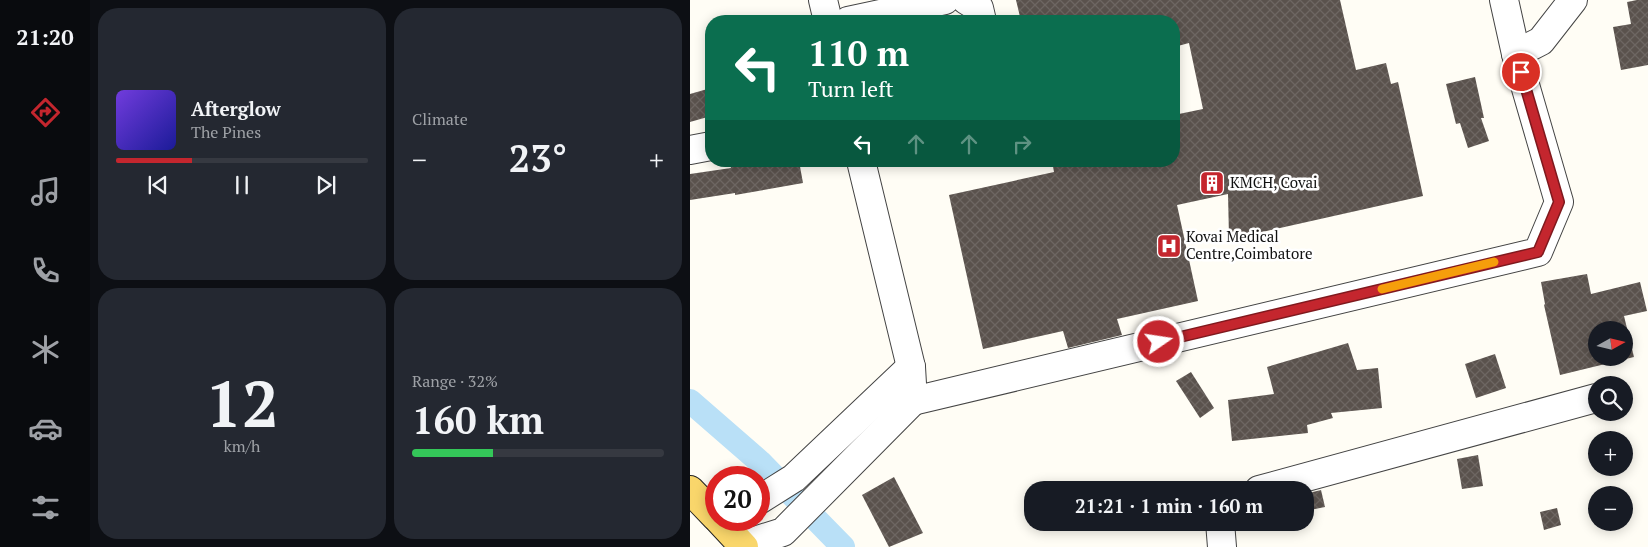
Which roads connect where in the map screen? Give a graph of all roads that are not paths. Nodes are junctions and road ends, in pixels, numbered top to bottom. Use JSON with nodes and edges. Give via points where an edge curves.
{"nodes":[{"id":1,"x":822,"y":0,"type":"edge"},
{"id":2,"x":945,"y":0,"type":"edge"},
{"id":3,"x":966,"y":0,"type":"edge"},
{"id":4,"x":1504,"y":0,"type":"edge"},
{"id":5,"x":1573,"y":0,"type":"edge"},
{"id":6,"x":853,"y":13,"type":"edge"},
{"id":7,"x":826,"y":15,"type":"edge"},
{"id":8,"x":981,"y":15,"type":"edge"},
{"id":9,"x":1516,"y":54,"type":"junction"},
{"id":10,"x":705,"y":131,"type":"edge"},
{"id":11,"x":690,"y":134,"type":"edge"},
{"id":12,"x":705,"y":147,"type":"edge"},
{"id":13,"x":690,"y":150,"type":"edge"},
{"id":14,"x":862,"y":167,"type":"edge"},
{"id":15,"x":910,"y":367,"type":"junction"},
{"id":16,"x":1588,"y":400,"type":"edge"},
{"id":17,"x":913,"y":401,"type":"junction"},
{"id":18,"x":1292,"y":481,"type":"edge"},
{"id":19,"x":690,"y":490,"type":"edge"},
{"id":20,"x":770,"y":493,"type":"edge"},
{"id":21,"x":705,"y":506,"type":"edge"},
{"id":22,"x":732,"y":531,"type":"edge"},
{"id":23,"x":1221,"y":531,"type":"edge"},
{"id":24,"x":743,"y":540,"type":"edge"},
{"id":25,"x":1222,"y":547,"type":"edge"}],
"edges":[{"from":1,"to":7,"type":"street"},
{"from":2,"to":6,"type":"street"},
{"from":3,"to":8,"type":"street","via":[[979,8]]},
{"from":4,"to":9,"type":"street"},
{"from":5,"to":9,"type":"street","via":[[1541,41]]},
{"from":9,"to":17,"type":"street","via":[[1559,202],[1538,252]]},
{"from":10,"to":11,"type":"street"},
{"from":12,"to":13,"type":"street"},
{"from":14,"to":15,"type":"street"},
{"from":15,"to":17,"type":"street"},
{"from":15,"to":20,"type":"street","via":[[794,478]]},
{"from":16,"to":18,"type":"street"},
{"from":17,"to":24,"type":"street","via":[[783,532]]},
{"from":19,"to":21,"type":"main road"},
{"from":22,"to":24,"type":"main road"},
{"from":23,"to":25,"type":"street"}]}
